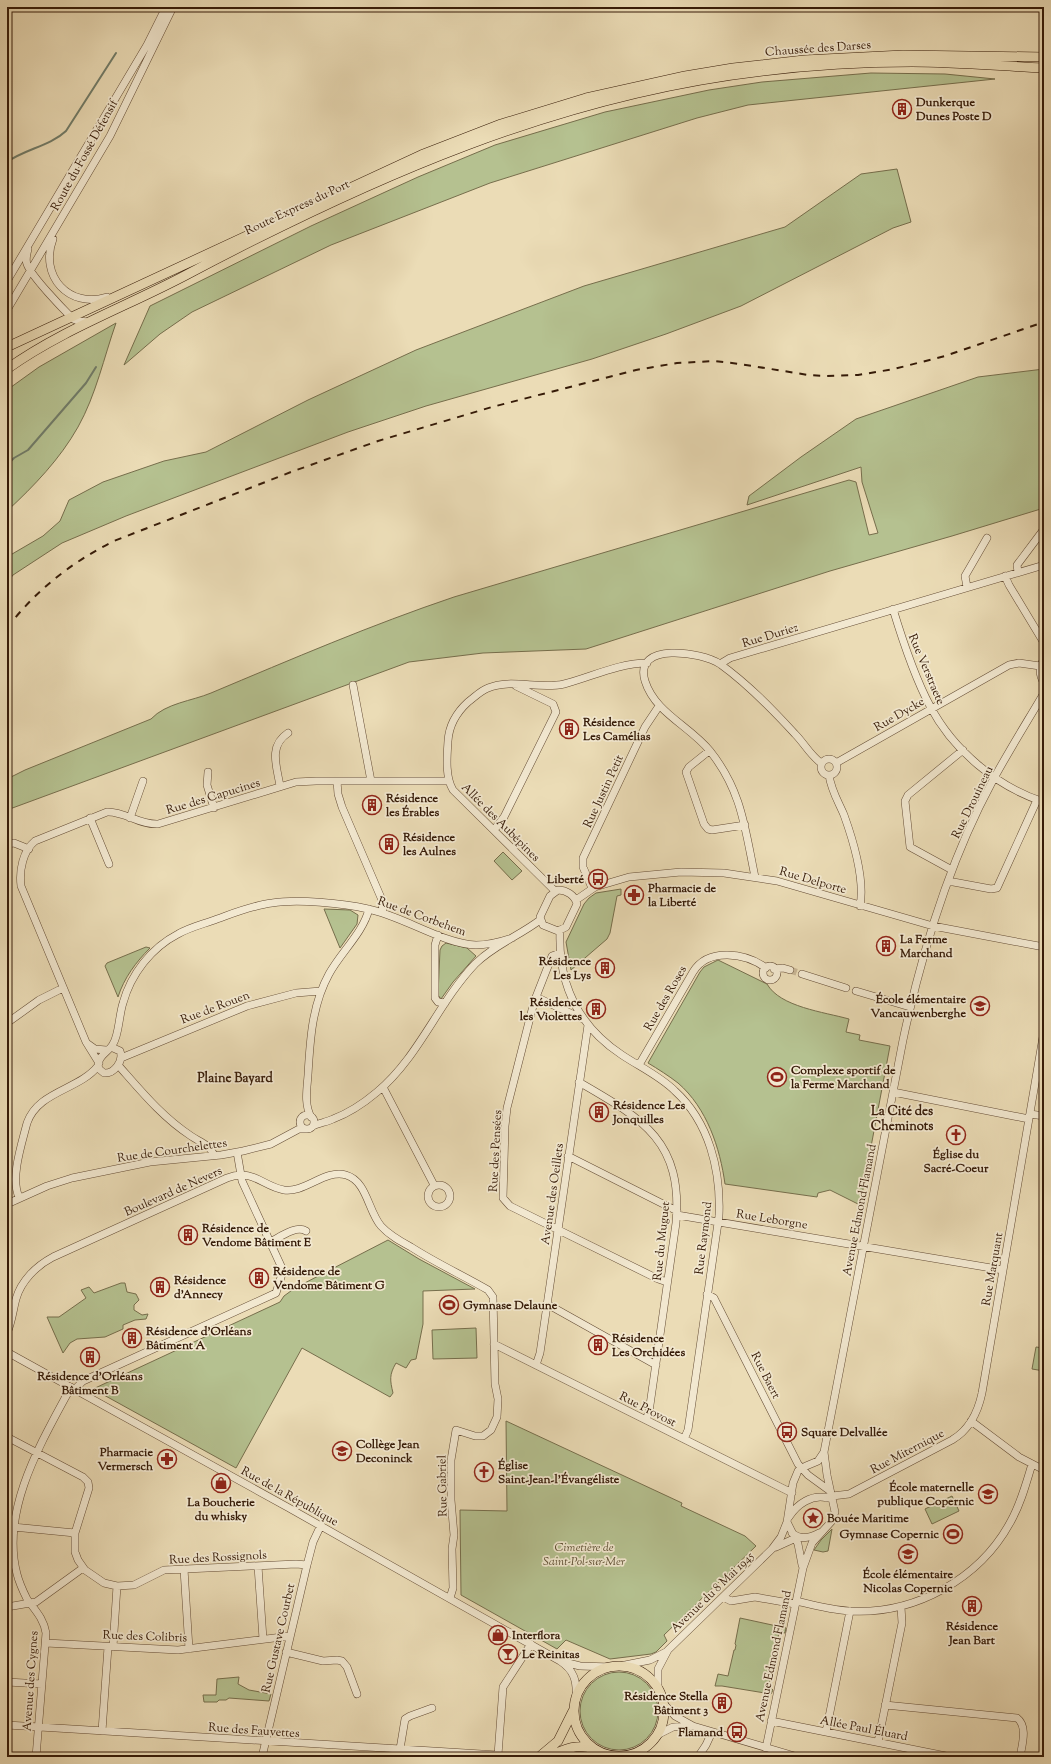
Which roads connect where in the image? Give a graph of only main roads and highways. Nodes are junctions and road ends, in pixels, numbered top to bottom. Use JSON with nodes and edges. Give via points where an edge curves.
{"nodes":[{"id":1,"x":1044,"y":56,"type":"edge"},
{"id":2,"x":1044,"y":68,"type":"edge"},
{"id":3,"x":597,"y":95,"type":"joint"},
{"id":4,"x":612,"y":99,"type":"joint"},
{"id":5,"x":7,"y":347,"type":"edge"},
{"id":6,"x":7,"y":369,"type":"edge"},
{"id":7,"x":574,"y":1708,"type":"junction"},
{"id":8,"x":596,"y":1750,"type":"junction"},
{"id":9,"x":539,"y":1757,"type":"edge"},
{"id":10,"x":550,"y":1757,"type":"edge"}],
"edges":[{"from":1,"to":3,"type":"main road","name":"Chaussée des Darses","via":[[903,55],[804,60],[709,71]]},
{"from":2,"to":4,"type":"main road","name":"Chaussée des Darses","via":[[913,62],[825,65],[721,77]]},
{"from":3,"to":5,"type":"main road","name":"Route Express du Port","via":[[525,116],[448,144],[375,175]]},
{"from":4,"to":6,"type":"main road","name":"Route Express du Port","via":[[521,125],[418,164],[244,245],[50,342]]},
{"from":7,"to":8,"type":"main road","via":[[579,1731],[586,1742]]},
{"from":7,"to":8,"type":"main road","via":[[576,1698],[590,1676],[616,1666],[633,1668],[641,1672],[658,1688],[664,1704],[663,1720],[657,1735],[646,1748],[630,1755],[613,1756]]},
{"from":7,"to":9,"type":"main road","via":[[558,1741]]},
{"from":8,"to":10,"type":"main road","via":[[571,1747]]}]}
